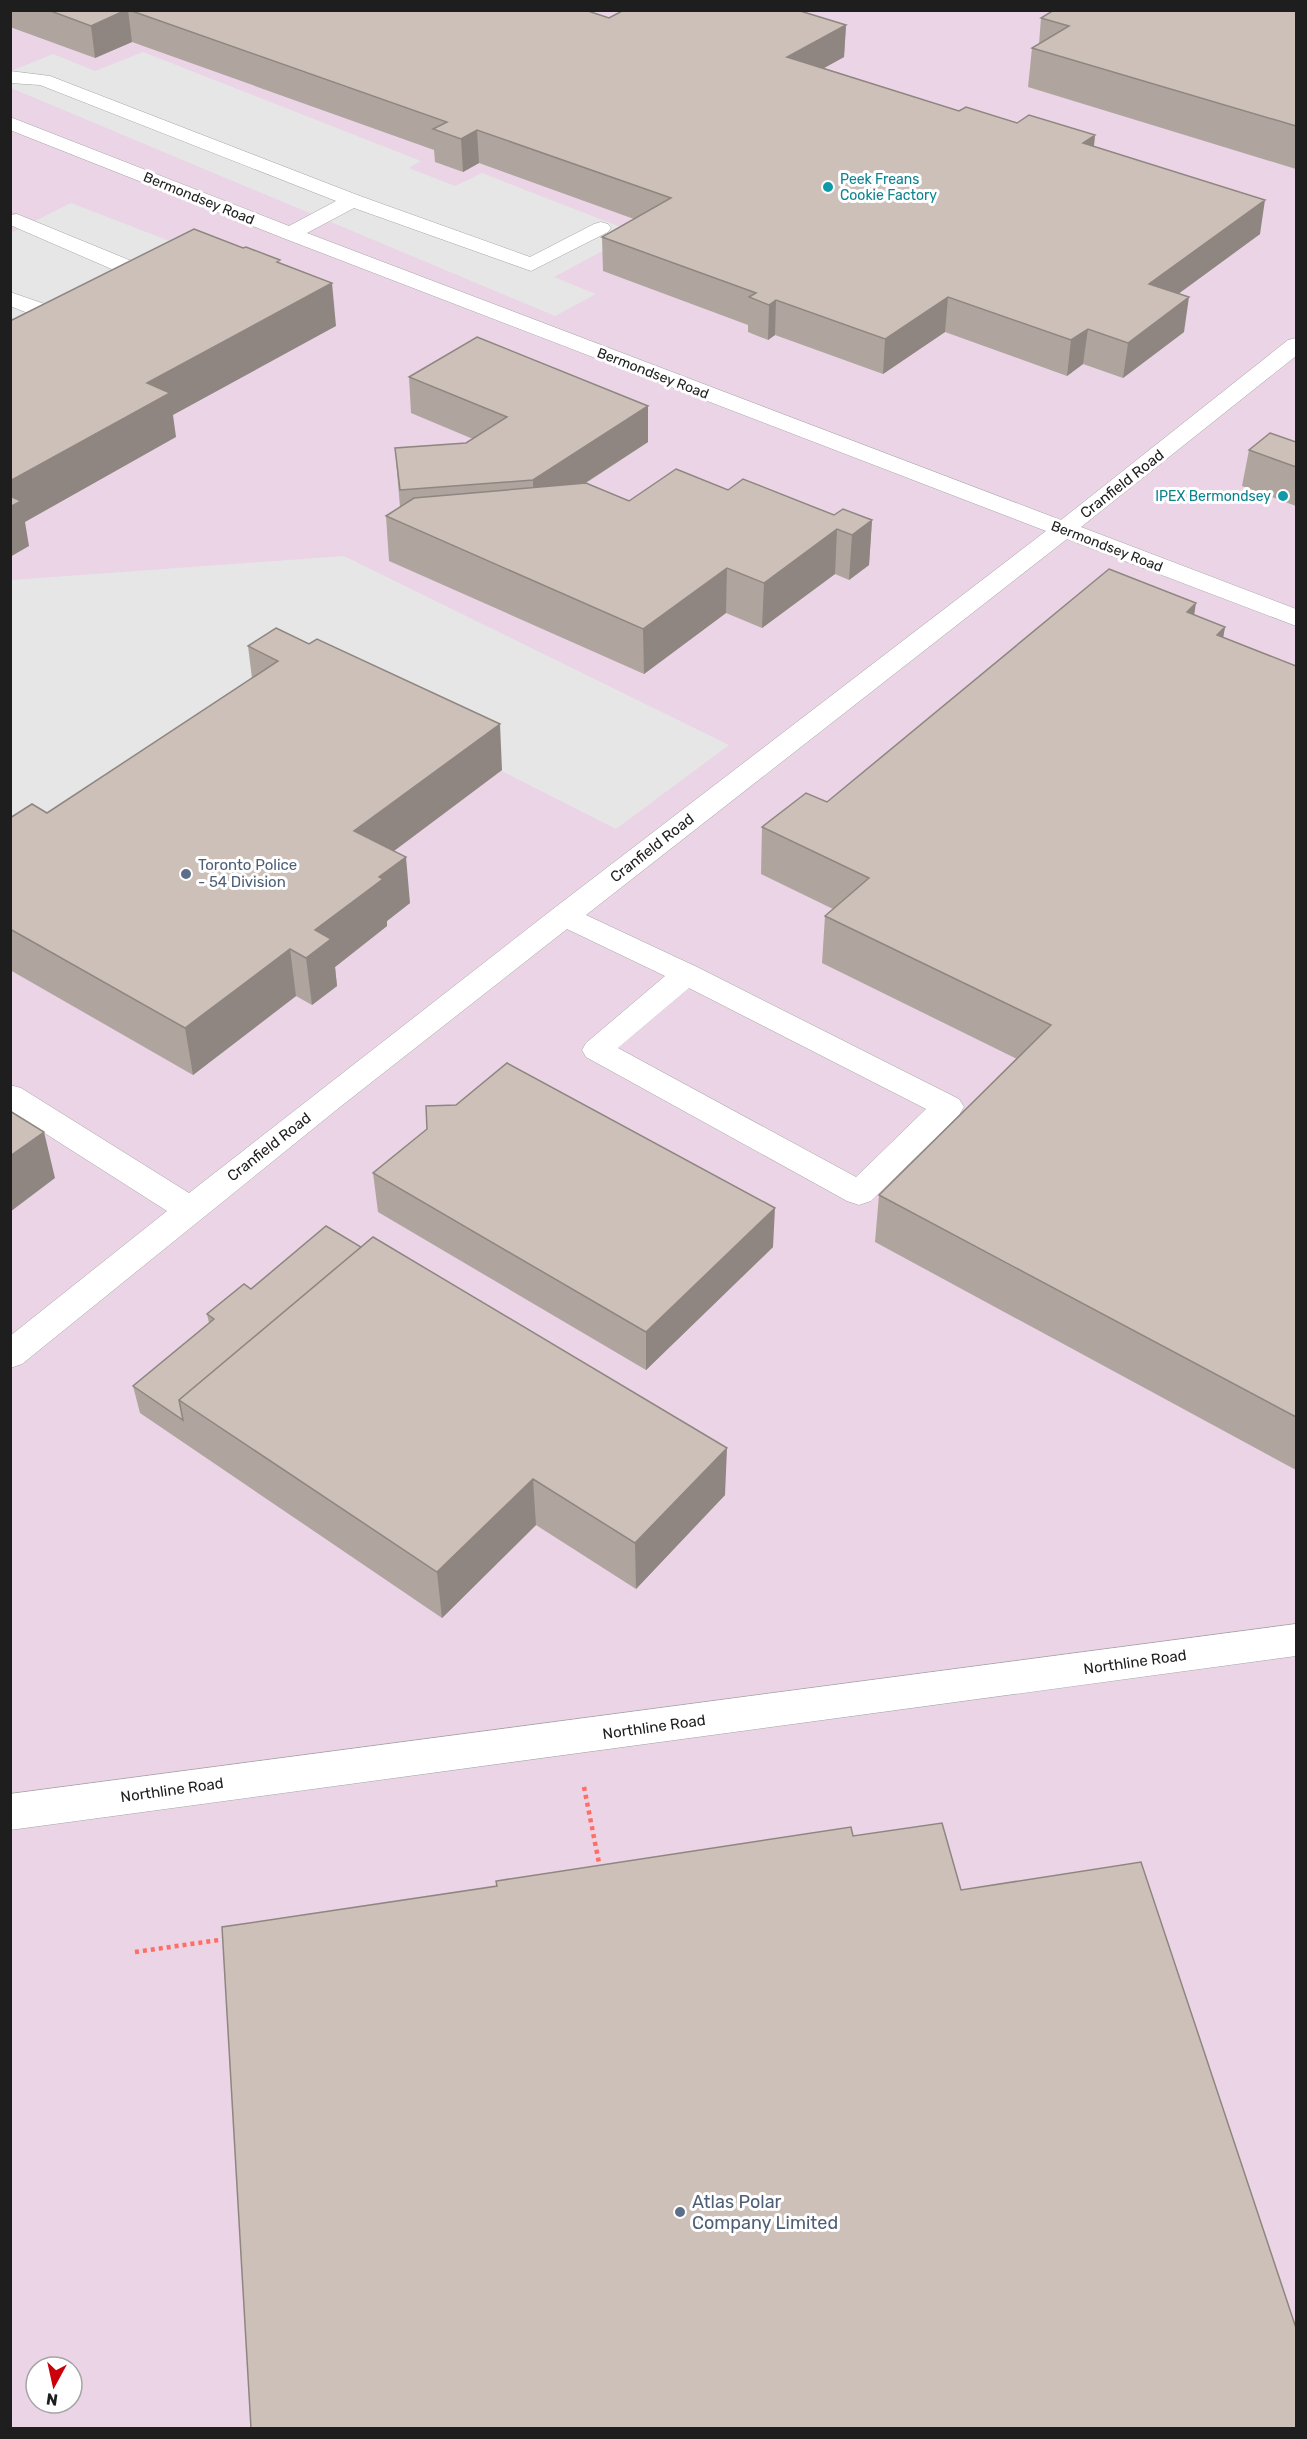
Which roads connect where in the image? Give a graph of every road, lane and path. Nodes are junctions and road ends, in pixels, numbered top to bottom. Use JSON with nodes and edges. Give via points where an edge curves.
{"nodes":[{"id":1,"x":10,"y":77,"type":"edge"},
{"id":2,"x":10,"y":123,"type":"edge"},
{"id":3,"x":353,"y":200,"type":"junction"},
{"id":4,"x":16,"y":220,"type":"dead end"},
{"id":5,"x":601,"y":228,"type":"dead end"},
{"id":6,"x":290,"y":234,"type":"junction"},
{"id":7,"x":138,"y":272,"type":"edge"},
{"id":8,"x":10,"y":298,"type":"edge"},
{"id":9,"x":51,"y":314,"type":"edge"},
{"id":10,"x":1296,"y":345,"type":"edge"},
{"id":11,"x":1063,"y":530,"type":"junction"},
{"id":12,"x":1296,"y":618,"type":"edge"},
{"id":13,"x":563,"y":916,"type":"junction"},
{"id":14,"x":686,"y":974,"type":"junction"},
{"id":15,"x":10,"y":1096,"type":"edge"},
{"id":16,"x":189,"y":1209,"type":"junction"},
{"id":17,"x":10,"y":1355,"type":"edge"},
{"id":18,"x":1296,"y":1640,"type":"edge"},
{"id":19,"x":574,"y":1737,"type":"junction"},
{"id":20,"x":10,"y":1812,"type":"edge"},
{"id":21,"x":601,"y":1873,"type":"edge"},
{"id":22,"x":229,"y":1938,"type":"edge"},
{"id":23,"x":135,"y":1952,"type":"dead end"}],
"edges":[{"from":1,"to":3,"type":"street","via":[[43,80]]},
{"from":2,"to":6,"type":"street","name":"Bermondsey Road"},
{"from":3,"to":5,"type":"street","via":[[531,265]]},
{"from":3,"to":6,"type":"street"},
{"from":4,"to":7,"type":"street"},
{"from":6,"to":11,"type":"street","name":"Bermondsey Road"},
{"from":8,"to":9,"type":"street"},
{"from":10,"to":11,"type":"street","name":"Cranfield Road"},
{"from":11,"to":12,"type":"street","name":"Bermondsey Road"},
{"from":11,"to":13,"type":"street","name":"Cranfield Road"},
{"from":13,"to":14,"type":"street"},
{"from":13,"to":16,"type":"street","name":"Cranfield Road"},
{"from":14,"to":14,"type":"street","via":[[791,1027],[948,1107],[859,1193],[597,1050]]},
{"from":15,"to":16,"type":"street"},
{"from":16,"to":17,"type":"street","name":"Cranfield Road"},
{"from":18,"to":19,"type":"street","name":"Northline Road"},
{"from":19,"to":20,"type":"street","name":"Northline Road"},
{"from":19,"to":21,"type":"path"},
{"from":22,"to":23,"type":"path"}]}
